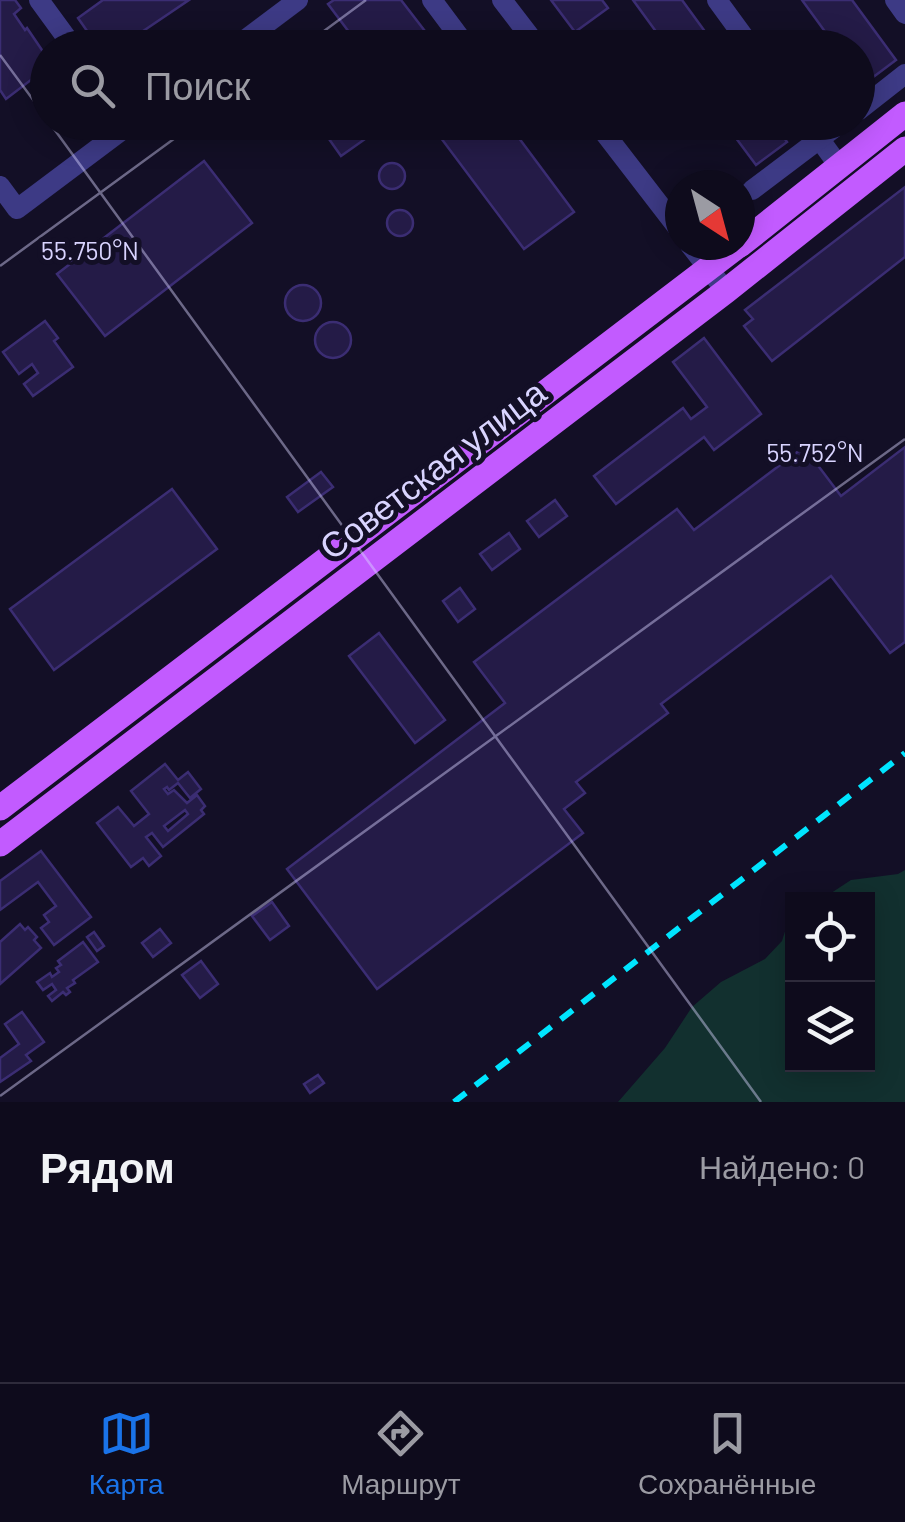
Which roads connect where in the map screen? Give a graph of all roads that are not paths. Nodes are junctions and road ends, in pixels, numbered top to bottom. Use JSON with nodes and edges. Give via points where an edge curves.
{"nodes":[{"id":1,"x":39,"y":0,"type":"edge"},
{"id":2,"x":298,"y":0,"type":"edge"},
{"id":3,"x":432,"y":0,"type":"edge"},
{"id":4,"x":502,"y":0,"type":"edge"},
{"id":5,"x":717,"y":0,"type":"edge"},
{"id":6,"x":895,"y":0,"type":"edge"},
{"id":7,"x":905,"y":14,"type":"edge"},
{"id":8,"x":61,"y":30,"type":"edge"},
{"id":9,"x":258,"y":30,"type":"edge"},
{"id":10,"x":454,"y":30,"type":"edge"},
{"id":11,"x":524,"y":30,"type":"edge"},
{"id":12,"x":739,"y":30,"type":"edge"},
{"id":13,"x":905,"y":74,"type":"edge"},
{"id":14,"x":875,"y":97,"type":"edge"},
{"id":15,"x":905,"y":114,"type":"edge"},
{"id":16,"x":875,"y":138,"type":"edge"},
{"id":17,"x":109,"y":140,"type":"edge"},
{"id":18,"x":610,"y":140,"type":"edge"},
{"id":19,"x":805,"y":140,"type":"edge"},
{"id":20,"x":821,"y":140,"type":"edge"},
{"id":21,"x":872,"y":140,"type":"edge"},
{"id":22,"x":905,"y":149,"type":"edge"},
{"id":23,"x":840,"y":166,"type":"junction"},
{"id":24,"x":0,"y":186,"type":"edge"},
{"id":25,"x":755,"y":187,"type":"edge"},
{"id":26,"x":665,"y":212,"type":"edge"},
{"id":27,"x":9,"y":215,"type":"edge"},
{"id":28,"x":755,"y":233,"type":"edge"},
{"id":29,"x":702,"y":260,"type":"edge"},
{"id":30,"x":721,"y":260,"type":"edge"},
{"id":31,"x":709,"y":269,"type":"junction"},
{"id":32,"x":726,"y":291,"type":"junction"},
{"id":33,"x":0,"y":808,"type":"edge"},
{"id":34,"x":0,"y":844,"type":"edge"}],
"edges":[{"from":1,"to":8,"type":"street"},
{"from":2,"to":9,"type":"street"},
{"from":3,"to":10,"type":"street"},
{"from":4,"to":11,"type":"street"},
{"from":5,"to":12,"type":"street"},
{"from":6,"to":7,"type":"street"},
{"from":13,"to":14,"type":"street"},
{"from":15,"to":16,"type":"main road","name":"Советская улица"},
{"from":17,"to":27,"type":"street"},
{"from":18,"to":26,"type":"street"},
{"from":19,"to":25,"type":"street"},
{"from":20,"to":23,"type":"street"},
{"from":21,"to":23,"type":"main road","name":"Советская улица"},
{"from":22,"to":32,"type":"main road","name":"Советская улица"},
{"from":23,"to":28,"type":"main road","name":"Советская улица"},
{"from":24,"to":27,"type":"street"},
{"from":29,"to":31,"type":"street"},
{"from":30,"to":31,"type":"main road","name":"Советская улица"},
{"from":31,"to":32,"type":"street"},
{"from":31,"to":33,"type":"main road","name":"Советская улица"},
{"from":32,"to":34,"type":"main road","name":"Советская улица"}]}
